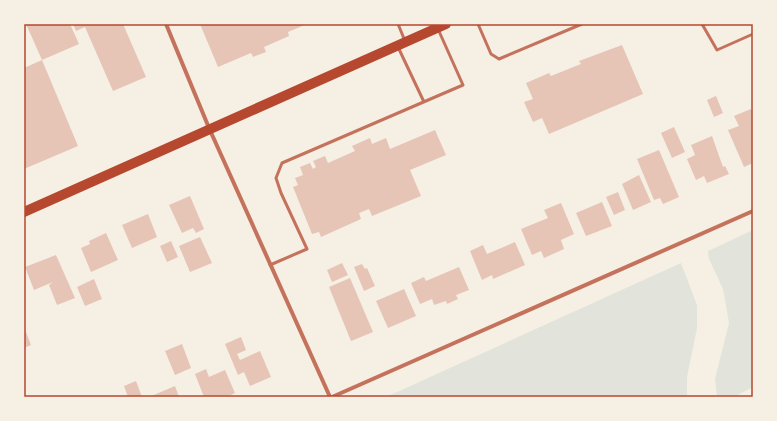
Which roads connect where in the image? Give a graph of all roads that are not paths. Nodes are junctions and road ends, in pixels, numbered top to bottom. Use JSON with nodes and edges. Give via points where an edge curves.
{"nodes":[{"id":1,"x":166,"y":24,"type":"edge"},
{"id":2,"x":398,"y":24,"type":"edge"},
{"id":3,"x":478,"y":24,"type":"edge"},
{"id":4,"x":582,"y":24,"type":"edge"},
{"id":5,"x":702,"y":24,"type":"edge"},
{"id":6,"x":442,"y":26,"type":"edge"},
{"id":7,"x":753,"y":34,"type":"edge"},
{"id":8,"x":402,"y":43,"type":"junction"},
{"id":9,"x":424,"y":102,"type":"junction"},
{"id":10,"x":209,"y":128,"type":"junction"},
{"id":11,"x":753,"y":211,"type":"edge"},
{"id":12,"x":24,"y":212,"type":"edge"},
{"id":13,"x":270,"y":265,"type":"junction"},
{"id":14,"x":331,"y":397,"type":"edge"}],
"edges":[{"from":1,"to":10,"type":"street"},
{"from":2,"to":8,"type":"lane"},
{"from":3,"to":4,"type":"lane","via":[[491,54],[499,60]]},
{"from":5,"to":7,"type":"lane","via":[[717,50]]},
{"from":6,"to":8,"type":"main road"},
{"from":6,"to":9,"type":"lane","via":[[463,85]]},
{"from":8,"to":9,"type":"lane"},
{"from":8,"to":10,"type":"main road"},
{"from":9,"to":13,"type":"lane","via":[[282,163],[276,178],[307,249]]},
{"from":10,"to":12,"type":"main road"},
{"from":10,"to":13,"type":"street"},
{"from":11,"to":14,"type":"street"},
{"from":13,"to":14,"type":"street"}]}
